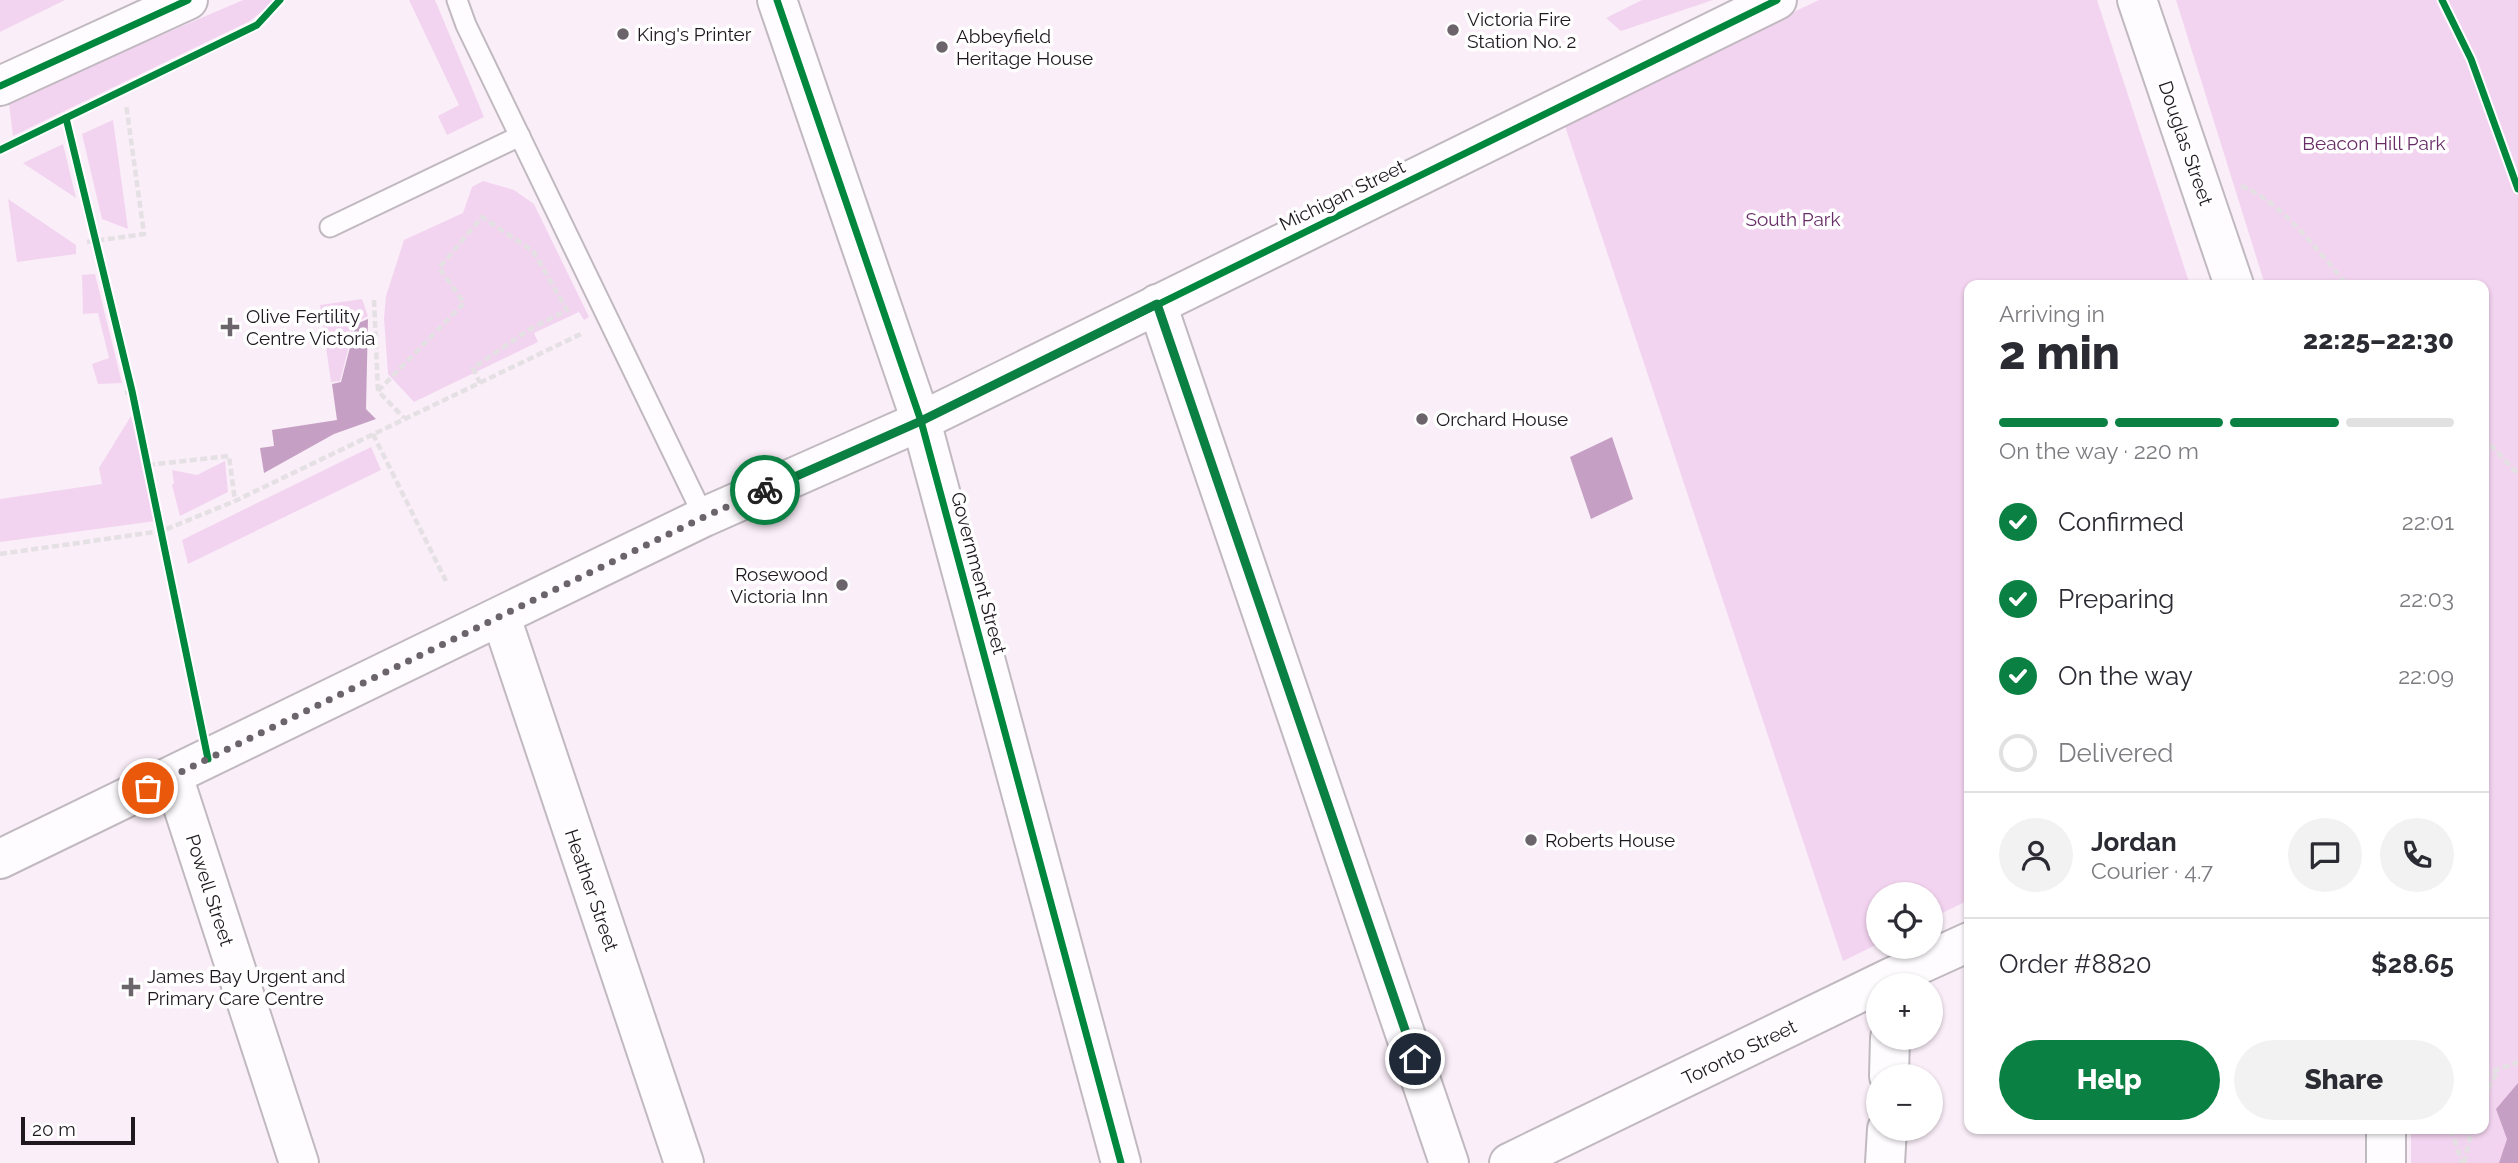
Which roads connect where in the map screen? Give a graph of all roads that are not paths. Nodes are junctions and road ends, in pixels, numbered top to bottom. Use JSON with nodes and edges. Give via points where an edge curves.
{"nodes":[{"id":1,"x":188,"y":0,"type":"edge"},
{"id":2,"x":457,"y":0,"type":"edge"},
{"id":3,"x":777,"y":0,"type":"edge"},
{"id":4,"x":1777,"y":0,"type":"edge"},
{"id":5,"x":2137,"y":0,"type":"edge"},
{"id":6,"x":0,"y":86,"type":"edge"},
{"id":7,"x":520,"y":136,"type":"junction"},
{"id":8,"x":330,"y":227,"type":"dead end"},
{"id":9,"x":2232,"y":280,"type":"edge"},
{"id":10,"x":1157,"y":304,"type":"junction"},
{"id":11,"x":921,"y":421,"type":"junction"},
{"id":12,"x":704,"y":517,"type":"junction"},
{"id":13,"x":501,"y":617,"type":"junction"},
{"id":14,"x":173,"y":776,"type":"junction"},
{"id":15,"x":0,"y":859,"type":"edge"},
{"id":16,"x":1964,"y":945,"type":"edge"},
{"id":17,"x":1908,"y":973,"type":"edge"},
{"id":18,"x":1866,"y":993,"type":"edge"},
{"id":19,"x":2386,"y":1134,"type":"edge"},
{"id":20,"x":1886,"y":1141,"type":"edge"},
{"id":21,"x":299,"y":1163,"type":"edge"},
{"id":22,"x":684,"y":1163,"type":"edge"},
{"id":23,"x":1121,"y":1163,"type":"edge"},
{"id":24,"x":1449,"y":1163,"type":"edge"},
{"id":25,"x":1509,"y":1163,"type":"edge"},
{"id":26,"x":1885,"y":1163,"type":"edge"},
{"id":27,"x":2386,"y":1163,"type":"edge"}],
"edges":[{"from":1,"to":6,"type":"street"},
{"from":2,"to":7,"type":"lane"},
{"from":3,"to":11,"type":"street","name":"Government Street"},
{"from":4,"to":10,"type":"street","name":"Michigan Street"},
{"from":5,"to":9,"type":"street","name":"Douglas Street"},
{"from":7,"to":8,"type":"lane"},
{"from":7,"to":12,"type":"lane"},
{"from":10,"to":11,"type":"street","name":"Michigan Street"},
{"from":10,"to":24,"type":"street"},
{"from":11,"to":12,"type":"street","name":"Michigan Street"},
{"from":11,"to":23,"type":"street","name":"Government Street"},
{"from":12,"to":13,"type":"street","name":"Michigan Street"},
{"from":13,"to":14,"type":"street","name":"Michigan Street"},
{"from":13,"to":22,"type":"street","name":"Heather Street"},
{"from":14,"to":15,"type":"street","name":"Michigan Street"},
{"from":14,"to":21,"type":"street","name":"Powell Street"},
{"from":16,"to":17,"type":"street","name":"Toronto Street"},
{"from":18,"to":25,"type":"street","name":"Toronto Street"},
{"from":19,"to":27,"type":"street"},
{"from":20,"to":26,"type":"street"}]}
